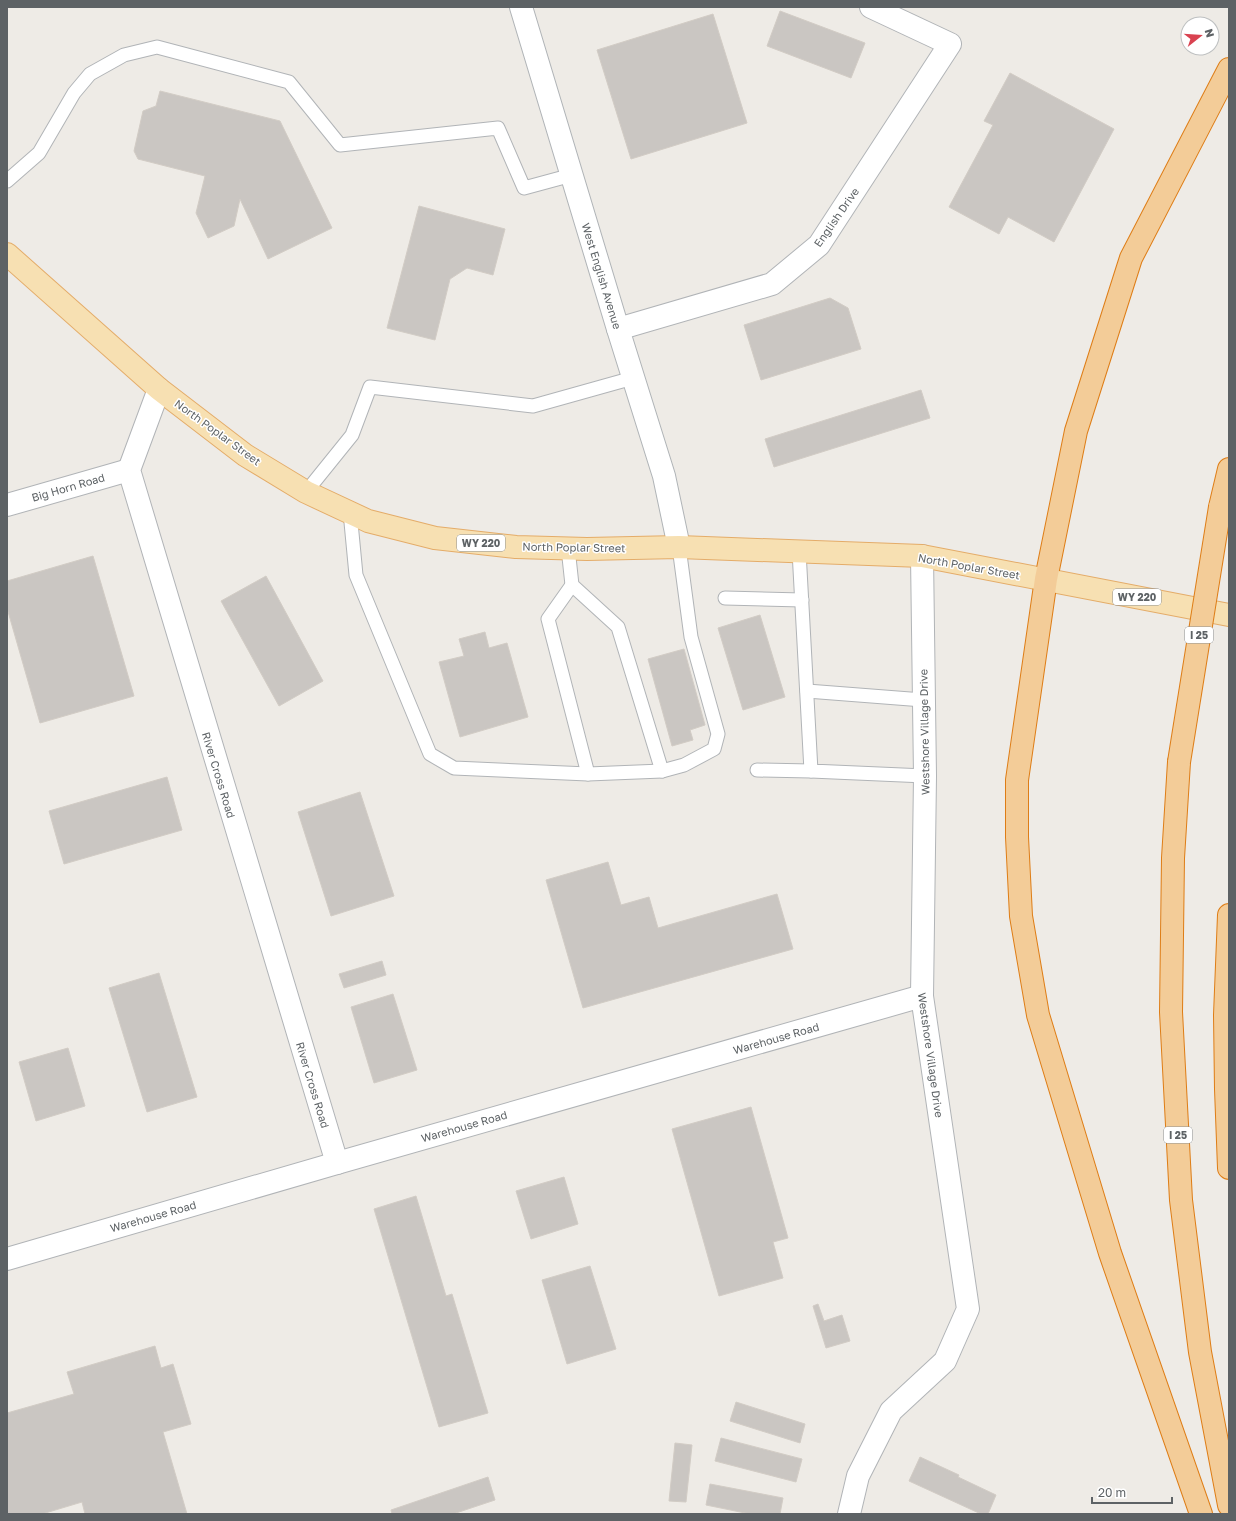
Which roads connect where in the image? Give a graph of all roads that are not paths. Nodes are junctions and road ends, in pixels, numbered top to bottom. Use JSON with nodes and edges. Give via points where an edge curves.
{"nodes":[{"id":1,"x":521,"y":7,"type":"edge"},
{"id":2,"x":871,"y":7,"type":"edge"},
{"id":3,"x":1229,"y":69,"type":"edge"},
{"id":4,"x":572,"y":175,"type":"junction"},
{"id":5,"x":7,"y":181,"type":"edge"},
{"id":6,"x":7,"y":254,"type":"edge"},
{"id":7,"x":618,"y":329,"type":"junction"},
{"id":8,"x":633,"y":378,"type":"junction"},
{"id":9,"x":159,"y":389,"type":"junction"},
{"id":10,"x":1229,"y":469,"type":"edge"},
{"id":11,"x":128,"y":470,"type":"junction"},
{"id":12,"x":306,"y":492,"type":"junction"},
{"id":13,"x":7,"y":505,"type":"edge"},
{"id":14,"x":350,"y":512,"type":"junction"},
{"id":15,"x":679,"y":546,"type":"junction"},
{"id":16,"x":568,"y":548,"type":"junction"},
{"id":17,"x":799,"y":551,"type":"junction"},
{"id":18,"x":922,"y":556,"type":"junction"},
{"id":19,"x":1046,"y":579,"type":"junction"},
{"id":20,"x":572,"y":585,"type":"junction"},
{"id":21,"x":725,"y":598,"type":"dead end"},
{"id":22,"x":802,"y":600,"type":"junction"},
{"id":23,"x":1229,"y":615,"type":"edge"},
{"id":24,"x":807,"y":691,"type":"junction"},
{"id":25,"x":924,"y":700,"type":"junction"},
{"id":26,"x":757,"y":770,"type":"dead end"},
{"id":27,"x":662,"y":771,"type":"junction"},
{"id":28,"x":811,"y":771,"type":"junction"},
{"id":29,"x":588,"y":774,"type":"junction"},
{"id":30,"x":925,"y":776,"type":"junction"},
{"id":31,"x":1229,"y":915,"type":"edge"},
{"id":32,"x":922,"y":996,"type":"junction"},
{"id":33,"x":337,"y":1163,"type":"junction"},
{"id":34,"x":1229,"y":1168,"type":"edge"},
{"id":35,"x":7,"y":1259,"type":"edge"},
{"id":36,"x":1229,"y":1505,"type":"edge"},
{"id":37,"x":849,"y":1514,"type":"edge"},
{"id":38,"x":1201,"y":1514,"type":"edge"}],
"edges":[{"from":1,"to":4,"type":"street","name":"West English Avenue"},
{"from":2,"to":7,"type":"street","name":"English Drive","via":[[950,44],[819,245],[772,284]]},
{"from":3,"to":19,"type":"highway","via":[[1130,258],[1076,431]]},
{"from":4,"to":5,"type":"lane","via":[[524,188],[498,128],[340,145],[289,82],[157,47],[124,55],[90,74],[74,93],[39,153]]},
{"from":4,"to":7,"type":"street","name":"West English Avenue"},
{"from":6,"to":9,"type":"main road","name":"North Poplar Street","number":"WY 220"},
{"from":7,"to":8,"type":"street","name":"West English Avenue"},
{"from":8,"to":12,"type":"lane","via":[[533,406],[370,387],[352,435]]},
{"from":8,"to":15,"type":"street","name":"West English Avenue","via":[[664,476]]},
{"from":9,"to":11,"type":"street"},
{"from":9,"to":12,"type":"main road","name":"North Poplar Street","number":"WY 220","via":[[245,455]]},
{"from":10,"to":36,"type":"highway","number":"I 25","bridge":true,"via":[[1220,507],[1179,762],[1173,858],[1171,1012],[1181,1200],[1200,1352]]},
{"from":11,"to":13,"type":"street","name":"Big Horn Road"},
{"from":11,"to":33,"type":"street","name":"River Cross Road"},
{"from":12,"to":14,"type":"main road","name":"North Poplar Street","number":"WY 220"},
{"from":14,"to":16,"type":"main road","name":"North Poplar Street","number":"WY 220","via":[[368,521],[435,538],[516,547]]},
{"from":14,"to":29,"type":"lane","via":[[356,575],[430,754],[454,768]]},
{"from":15,"to":16,"type":"main road","name":"North Poplar Street","number":"WY 220"},
{"from":15,"to":17,"type":"main road","name":"North Poplar Street","number":"WY 220"},
{"from":15,"to":27,"type":"lane","via":[[691,637],[718,734],[714,749],[684,765]]},
{"from":16,"to":20,"type":"lane"},
{"from":17,"to":18,"type":"main road","name":"North Poplar Street","number":"WY 220"},
{"from":17,"to":22,"type":"lane"},
{"from":18,"to":19,"type":"main road","name":"North Poplar Street","number":"WY 220"},
{"from":18,"to":25,"type":"street","name":"Westshore Village Drive"},
{"from":19,"to":23,"type":"main road","name":"North Poplar Street","number":"WY 220"},
{"from":19,"to":38,"type":"highway","via":[[1016,780],[1021,916],[1038,1015],[1110,1253]]},
{"from":20,"to":27,"type":"lane","via":[[618,627]]},
{"from":20,"to":29,"type":"lane","via":[[548,619]]},
{"from":21,"to":22,"type":"lane"},
{"from":22,"to":24,"type":"lane"},
{"from":24,"to":25,"type":"lane"},
{"from":24,"to":28,"type":"lane"},
{"from":25,"to":30,"type":"street","name":"Westshore Village Drive"},
{"from":26,"to":28,"type":"lane"},
{"from":27,"to":29,"type":"lane"},
{"from":28,"to":30,"type":"lane"},
{"from":30,"to":32,"type":"street","name":"Westshore Village Drive"},
{"from":31,"to":34,"type":"highway","via":[[1225,1015]]},
{"from":32,"to":33,"type":"street","name":"Warehouse Road"},
{"from":32,"to":37,"type":"street","name":"Westshore Village Drive","via":[[968,1309],[945,1361],[891,1411],[858,1476]]},
{"from":33,"to":35,"type":"street","name":"Warehouse Road"}]}
